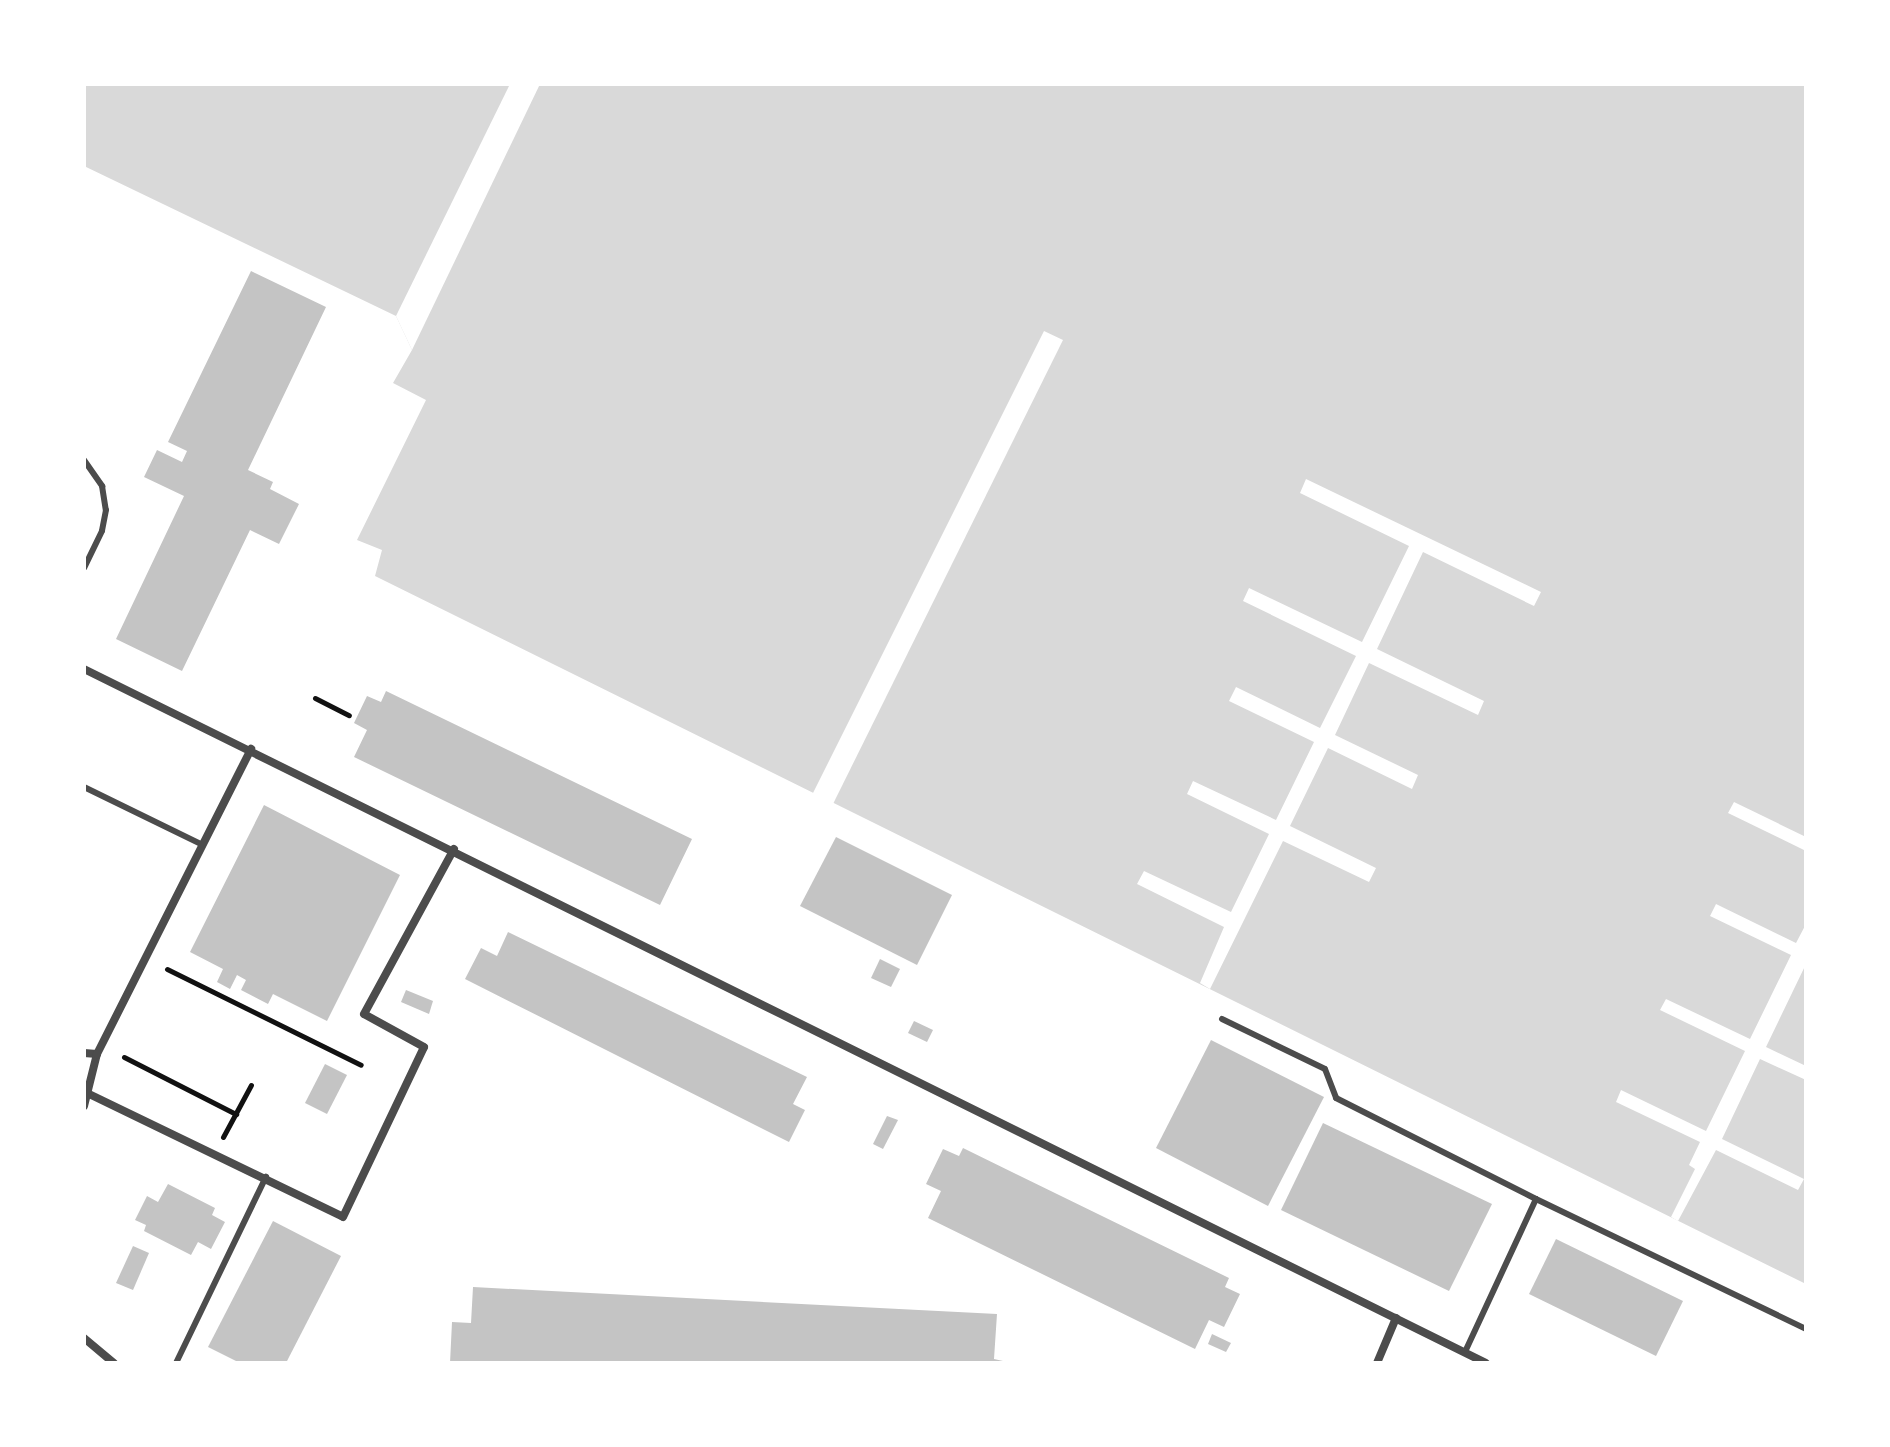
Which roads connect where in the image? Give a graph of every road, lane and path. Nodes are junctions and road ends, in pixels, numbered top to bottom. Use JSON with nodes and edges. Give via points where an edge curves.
{"nodes":[{"id":1,"x":84,"y":460,"type":"edge"},
{"id":2,"x":84,"y":568,"type":"edge"},
{"id":3,"x":84,"y":669,"type":"edge"},
{"id":4,"x":315,"y":698,"type":"dead end"},
{"id":5,"x":349,"y":715,"type":"dead end"},
{"id":6,"x":251,"y":749,"type":"junction"},
{"id":7,"x":84,"y":787,"type":"edge"},
{"id":8,"x":203,"y":845,"type":"junction"},
{"id":9,"x":454,"y":849,"type":"junction"},
{"id":10,"x":167,"y":969,"type":"dead end"},
{"id":11,"x":1222,"y":1019,"type":"dead end"},
{"id":12,"x":84,"y":1053,"type":"edge"},
{"id":13,"x":97,"y":1054,"type":"junction"},
{"id":14,"x":124,"y":1057,"type":"dead end"},
{"id":15,"x":361,"y":1065,"type":"dead end"},
{"id":16,"x":251,"y":1085,"type":"dead end"},
{"id":17,"x":87,"y":1093,"type":"junction"},
{"id":18,"x":84,"y":1106,"type":"edge"},
{"id":19,"x":236,"y":1114,"type":"junction"},
{"id":20,"x":222,"y":1139,"type":"dead end"},
{"id":21,"x":266,"y":1177,"type":"junction"},
{"id":22,"x":1536,"y":1199,"type":"junction"},
{"id":23,"x":1396,"y":1318,"type":"junction"},
{"id":24,"x":1806,"y":1329,"type":"edge"},
{"id":25,"x":84,"y":1338,"type":"edge"},
{"id":26,"x":1465,"y":1352,"type":"junction"},
{"id":27,"x":114,"y":1363,"type":"edge"},
{"id":28,"x":176,"y":1363,"type":"edge"},
{"id":29,"x":1377,"y":1363,"type":"edge"},
{"id":30,"x":1486,"y":1363,"type":"edge"}],
"edges":[{"from":1,"to":2,"type":"lane","via":[[102,486],[106,510]]},
{"from":3,"to":6,"type":"street"},
{"from":4,"to":5,"type":"path"},
{"from":6,"to":8,"type":"street"},
{"from":6,"to":9,"type":"street"},
{"from":7,"to":8,"type":"lane"},
{"from":8,"to":13,"type":"street"},
{"from":9,"to":21,"type":"street","via":[[364,1014],[424,1047],[343,1217]]},
{"from":9,"to":23,"type":"street"},
{"from":10,"to":15,"type":"path"},
{"from":11,"to":22,"type":"lane","via":[[1325,1069],[1336,1098]]},
{"from":12,"to":13,"type":"street"},
{"from":13,"to":17,"type":"street"},
{"from":14,"to":19,"type":"path"},
{"from":16,"to":19,"type":"path"},
{"from":17,"to":18,"type":"street"},
{"from":17,"to":21,"type":"street"},
{"from":19,"to":20,"type":"path"},
{"from":21,"to":28,"type":"lane"},
{"from":22,"to":24,"type":"lane"},
{"from":22,"to":26,"type":"lane"},
{"from":23,"to":26,"type":"street"},
{"from":23,"to":29,"type":"street"},
{"from":25,"to":27,"type":"street"},
{"from":26,"to":30,"type":"street"}]}
